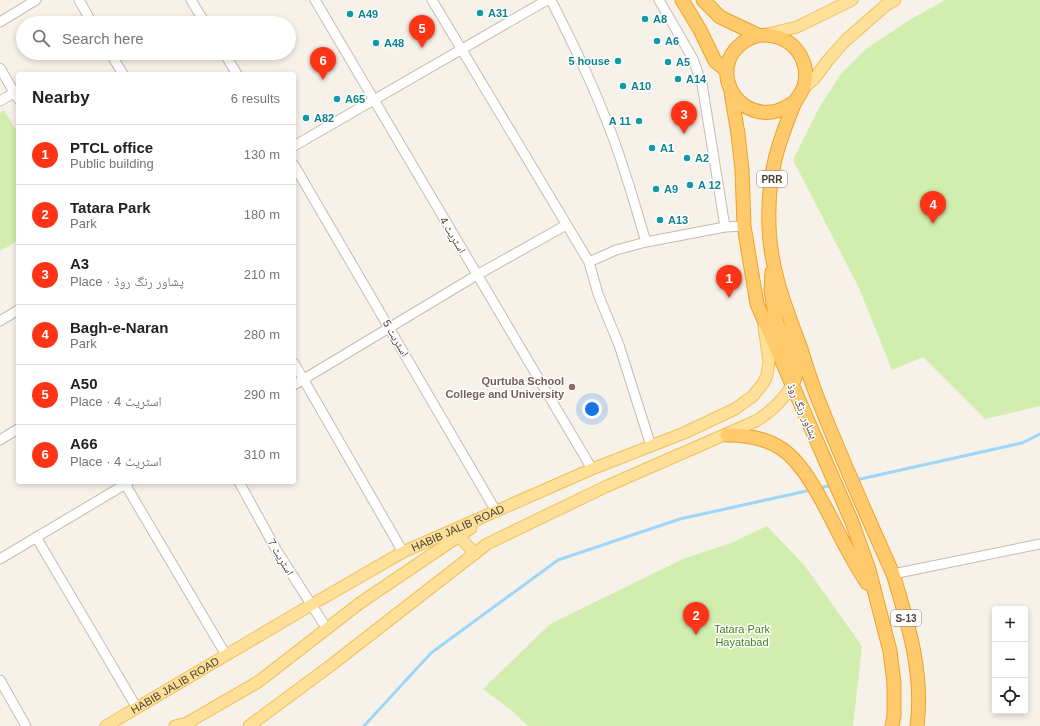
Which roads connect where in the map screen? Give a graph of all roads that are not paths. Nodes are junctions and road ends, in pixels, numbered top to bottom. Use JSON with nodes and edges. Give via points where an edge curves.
{"nodes":[{"id":1,"x":36,"y":0,"type":"edge"},
{"id":2,"x":79,"y":0,"type":"edge"},
{"id":3,"x":191,"y":0,"type":"edge"},
{"id":4,"x":315,"y":0,"type":"edge"},
{"id":5,"x":432,"y":0,"type":"edge"},
{"id":6,"x":546,"y":0,"type":"edge"},
{"id":7,"x":551,"y":0,"type":"edge"},
{"id":8,"x":659,"y":0,"type":"edge"},
{"id":9,"x":682,"y":0,"type":"edge"},
{"id":10,"x":703,"y":0,"type":"edge"},
{"id":11,"x":852,"y":0,"type":"edge"},
{"id":12,"x":895,"y":0,"type":"edge"},
{"id":13,"x":88,"y":16,"type":"edge"},
{"id":14,"x":201,"y":16,"type":"edge"},
{"id":15,"x":0,"y":22,"type":"edge"},
{"id":16,"x":763,"y":35,"type":"junction"},
{"id":17,"x":461,"y":48,"type":"junction"},
{"id":18,"x":114,"y":60,"type":"edge"},
{"id":19,"x":228,"y":60,"type":"edge"},
{"id":20,"x":0,"y":68,"type":"edge"},
{"id":21,"x":727,"y":71,"type":"junction"},
{"id":22,"x":122,"y":72,"type":"edge"},
{"id":23,"x":236,"y":72,"type":"edge"},
{"id":24,"x":802,"y":88,"type":"junction"},
{"id":25,"x":731,"y":91,"type":"junction"},
{"id":26,"x":16,"y":96,"type":"edge"},
{"id":27,"x":374,"y":99,"type":"junction"},
{"id":28,"x":0,"y":101,"type":"edge"},
{"id":29,"x":796,"y":101,"type":"junction"},
{"id":30,"x":296,"y":145,"type":"edge"},
{"id":31,"x":296,"y":168,"type":"edge"},
{"id":32,"x":566,"y":225,"type":"junction"},
{"id":33,"x":744,"y":226,"type":"junction"},
{"id":34,"x":725,"y":227,"type":"junction"},
{"id":35,"x":646,"y":242,"type":"junction"},
{"id":36,"x":772,"y":260,"type":"junction"},
{"id":37,"x":589,"y":262,"type":"junction"},
{"id":38,"x":477,"y":275,"type":"junction"},
{"id":39,"x":16,"y":311,"type":"edge"},
{"id":40,"x":0,"y":321,"type":"edge"},
{"id":41,"x":764,"y":322,"type":"junction"},
{"id":42,"x":390,"y":328,"type":"junction"},
{"id":43,"x":296,"y":366,"type":"edge"},
{"id":44,"x":304,"y":380,"type":"junction"},
{"id":45,"x":296,"y":384,"type":"edge"},
{"id":46,"x":792,"y":385,"type":"junction"},
{"id":47,"x":16,"y":430,"type":"edge"},
{"id":48,"x":726,"y":435,"type":"junction"},
{"id":49,"x":0,"y":440,"type":"edge"},
{"id":50,"x":651,"y":446,"type":"junction"},
{"id":51,"x":592,"y":469,"type":"junction"},
{"id":52,"x":125,"y":484,"type":"edge"},
{"id":53,"x":128,"y":484,"type":"edge"},
{"id":54,"x":240,"y":484,"type":"edge"},
{"id":55,"x":496,"y":511,"type":"junction"},
{"id":56,"x":867,"y":517,"type":"joint"},
{"id":57,"x":852,"y":522,"type":"joint"},
{"id":58,"x":459,"y":536,"type":"junction"},
{"id":59,"x":36,"y":537,"type":"junction"},
{"id":60,"x":1040,"y":544,"type":"edge"},
{"id":61,"x":403,"y":552,"type":"junction"},
{"id":62,"x":475,"y":554,"type":"junction"},
{"id":63,"x":0,"y":559,"type":"edge"},
{"id":64,"x":893,"y":574,"type":"junction"},
{"id":65,"x":877,"y":600,"type":"junction"},
{"id":66,"x":310,"y":605,"type":"junction"},
{"id":67,"x":327,"y":629,"type":"junction"},
{"id":68,"x":226,"y":655,"type":"junction"},
{"id":69,"x":0,"y":680,"type":"edge"},
{"id":70,"x":137,"y":708,"type":"junction"},
{"id":71,"x":26,"y":726,"type":"edge"},
{"id":72,"x":106,"y":726,"type":"edge"},
{"id":73,"x":175,"y":726,"type":"edge"},
{"id":74,"x":249,"y":726,"type":"edge"},
{"id":75,"x":892,"y":726,"type":"edge"},
{"id":76,"x":917,"y":726,"type":"edge"}],
"edges":[{"from":1,"to":15,"type":"street"},
{"from":2,"to":13,"type":"street"},
{"from":3,"to":14,"type":"street"},
{"from":4,"to":27,"type":"street","name":"اسٹریٹ 4"},
{"from":5,"to":17,"type":"street"},
{"from":6,"to":17,"type":"street"},
{"from":7,"to":35,"type":"street","via":[[608,124]]},
{"from":8,"to":34,"type":"street","via":[[693,59],[702,84]]},
{"from":9,"to":21,"type":"highway","via":[[715,61]]},
{"from":10,"to":16,"type":"highway","via":[[720,16]]},
{"from":11,"to":16,"type":"main road","via":[[797,27]]},
{"from":12,"to":24,"type":"main road","via":[[845,41],[814,79]]},
{"from":16,"to":21,"type":"highway","via":[[740,44],[733,52]]},
{"from":16,"to":24,"type":"highway","via":[[778,36],[795,47],[804,65]]},
{"from":17,"to":27,"type":"street"},
{"from":17,"to":32,"type":"street"},
{"from":18,"to":22,"type":"street"},
{"from":19,"to":23,"type":"street"},
{"from":20,"to":26,"type":"street"},
{"from":21,"to":25,"type":"highway"},
{"from":24,"to":29,"type":"highway"},
{"from":25,"to":29,"type":"highway","via":[[745,106],[764,113],[774,112]]},
{"from":25,"to":33,"type":"highway","name":"پشاور رنگ روڈ","number":"PRR","via":[[742,170]]},
{"from":26,"to":28,"type":"street"},
{"from":27,"to":30,"type":"street"},
{"from":27,"to":38,"type":"street","name":"اسٹریٹ 4"},
{"from":29,"to":36,"type":"highway","name":"پشاور رنگ روڈ","number":"PRR","via":[[779,145],[771,186],[769,224]]},
{"from":31,"to":42,"type":"street","name":"اسٹریٹ 5"},
{"from":32,"to":37,"type":"street"},
{"from":32,"to":38,"type":"street"},
{"from":33,"to":34,"type":"street"},
{"from":33,"to":41,"type":"highway","name":"پشاور رنگ روڈ","number":"PRR","via":[[757,304]]},
{"from":34,"to":35,"type":"street"},
{"from":35,"to":37,"type":"street","via":[[616,250]]},
{"from":36,"to":46,"type":"highway","via":[[773,308],[795,364],[796,375]]},
{"from":36,"to":56,"type":"highway","name":"پشاور رنگ روڈ","number":"PRR","via":[[817,398]]},
{"from":37,"to":50,"type":"street"},
{"from":38,"to":42,"type":"street"},
{"from":38,"to":51,"type":"street","name":"اسٹریٹ 4"},
{"from":39,"to":40,"type":"street"},
{"from":41,"to":46,"type":"highway","name":"پشاور رنگ روڈ","number":"PRR"},
{"from":41,"to":50,"type":"main road","name":"HABIB JALIB ROAD","via":[[769,369],[764,382],[753,396],[715,419]]},
{"from":42,"to":44,"type":"street"},
{"from":42,"to":55,"type":"street","name":"اسٹریٹ 5"},
{"from":43,"to":44,"type":"street"},
{"from":44,"to":45,"type":"street"},
{"from":44,"to":61,"type":"street"},
{"from":46,"to":48,"type":"main road","via":[[783,400],[774,408]]},
{"from":46,"to":57,"type":"highway","name":"پشاور رنگ روڈ","number":"PRR"},
{"from":47,"to":49,"type":"street"},
{"from":48,"to":62,"type":"main road","via":[[605,487],[487,544]]},
{"from":48,"to":65,"type":"highway","via":[[752,437],[769,442],[784,450],[796,461]]},
{"from":50,"to":51,"type":"main road","name":"HABIB JALIB ROAD"},
{"from":51,"to":55,"type":"main road","name":"HABIB JALIB ROAD"},
{"from":52,"to":59,"type":"street"},
{"from":53,"to":68,"type":"street"},
{"from":54,"to":66,"type":"street","name":"اسٹریٹ 7"},
{"from":55,"to":58,"type":"main road"},
{"from":55,"to":61,"type":"main road","name":"HABIB JALIB ROAD"},
{"from":56,"to":64,"type":"highway","name":"پشاور رنگ روڈ","number":"S-13"},
{"from":57,"to":65,"type":"highway","name":"پشاور رنگ روڈ","number":"S-13"},
{"from":58,"to":62,"type":"main road"},
{"from":58,"to":67,"type":"main road","via":[[360,603]]},
{"from":59,"to":63,"type":"street"},
{"from":59,"to":70,"type":"street"},
{"from":60,"to":64,"type":"street"},
{"from":61,"to":66,"type":"main road","name":"HABIB JALIB ROAD"},
{"from":62,"to":74,"type":"main road"},
{"from":64,"to":76,"type":"highway","name":"پشاور رنگ روڈ","number":"S-13","via":[[913,645],[918,674]]},
{"from":65,"to":75,"type":"highway","name":"پشاور رنگ روڈ","number":"S-13","via":[[890,651],[894,683]]},
{"from":66,"to":67,"type":"street","name":"اسٹریٹ 7"},
{"from":66,"to":68,"type":"main road","name":"HABIB JALIB ROAD"},
{"from":67,"to":73,"type":"main road","via":[[258,682],[187,723]]},
{"from":68,"to":70,"type":"main road","name":"HABIB JALIB ROAD"},
{"from":69,"to":71,"type":"street"},
{"from":70,"to":72,"type":"main road","name":"HABIB JALIB ROAD"}]}
